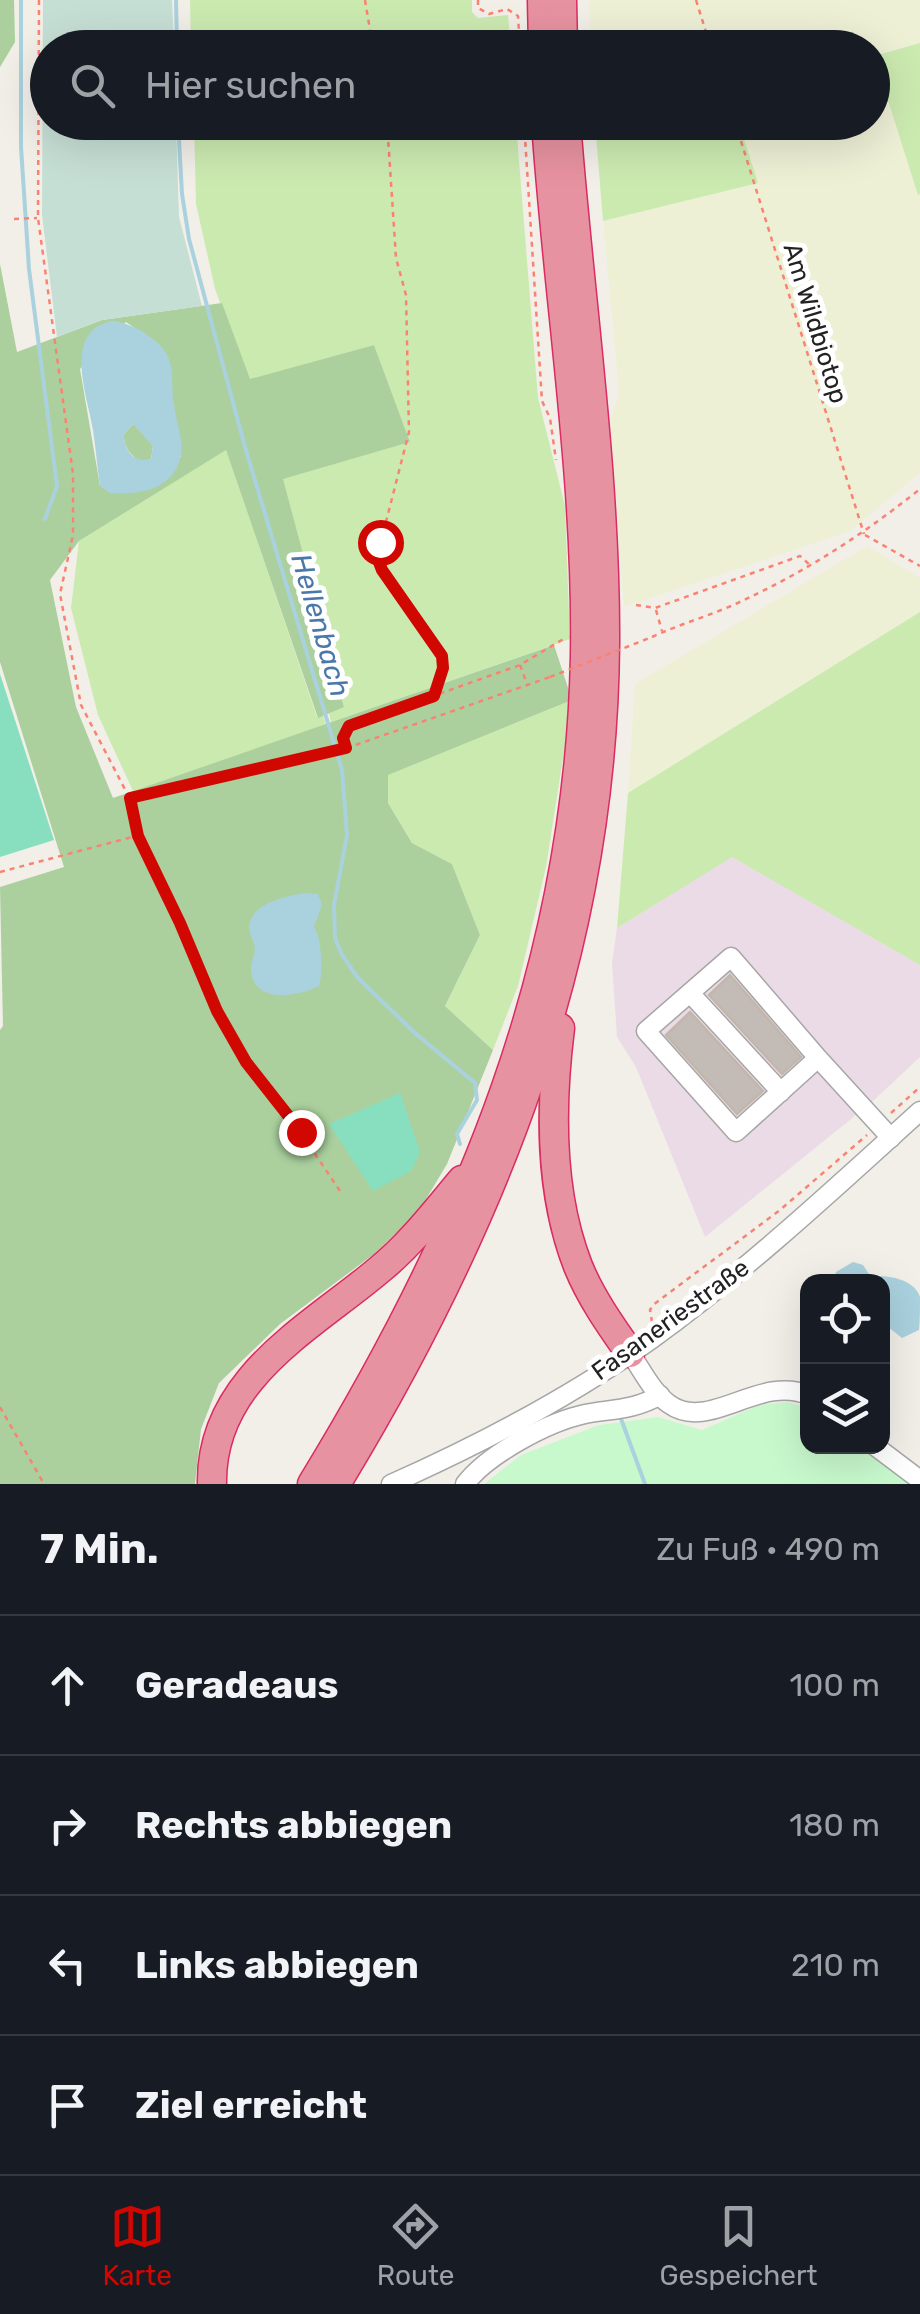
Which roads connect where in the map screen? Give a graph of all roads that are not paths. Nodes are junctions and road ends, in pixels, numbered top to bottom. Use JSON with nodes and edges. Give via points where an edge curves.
{"nodes":[{"id":1,"x":542,"y":0,"type":"edge"},
{"id":2,"x":562,"y":0,"type":"edge"},
{"id":3,"x":543,"y":30,"type":"edge"},
{"id":4,"x":563,"y":30,"type":"edge"},
{"id":5,"x":548,"y":140,"type":"edge"},
{"id":6,"x":568,"y":140,"type":"edge"},
{"id":7,"x":576,"y":913,"type":"junction"},
{"id":8,"x":690,"y":993,"type":"junction"},
{"id":9,"x":818,"y":1058,"type":"junction"},
{"id":10,"x":780,"y":1092,"type":"junction"},
{"id":11,"x":920,"y":1112,"type":"edge"},
{"id":12,"x":884,"y":1131,"type":"junction"},
{"id":13,"x":482,"y":1155,"type":"junction"},
{"id":14,"x":641,"y":1353,"type":"junction"},
{"id":15,"x":800,"y":1392,"type":"edge"},
{"id":16,"x":660,"y":1396,"type":"junction"},
{"id":17,"x":886,"y":1454,"type":"edge"},
{"id":18,"x":331,"y":1473,"type":"edge"},
{"id":19,"x":920,"y":1480,"type":"edge"},
{"id":20,"x":212,"y":1484,"type":"edge"},
{"id":21,"x":391,"y":1484,"type":"edge"},
{"id":22,"x":465,"y":1484,"type":"edge"}],
"edges":[{"from":1,"to":3,"type":"highway"},
{"from":2,"to":4,"type":"highway"},
{"from":5,"to":13,"type":"highway","via":[[579,488],[583,709],[564,878],[526,1033]]},
{"from":6,"to":7,"type":"highway","via":[[599,492],[605,642],[597,788]]},
{"from":7,"to":14,"type":"highway","via":[[558,1045],[553,1152],[560,1202],[579,1268]]},
{"from":7,"to":18,"type":"highway","via":[[553,1013],[517,1119],[433,1311]]},
{"from":8,"to":9,"type":"street","via":[[730,957]]},
{"from":8,"to":10,"type":"street"},
{"from":8,"to":10,"type":"street","via":[[646,1031],[736,1132]]},
{"from":9,"to":10,"type":"street"},
{"from":9,"to":12,"type":"street"},
{"from":11,"to":12,"type":"street","name":"Fasaneriestraße"},
{"from":12,"to":14,"type":"street","name":"Fasaneriestraße","via":[[793,1226]]},
{"from":13,"to":18,"type":"highway"},
{"from":13,"to":20,"type":"highway","via":[[402,1250],[252,1376],[218,1439]]},
{"from":14,"to":16,"type":"street","name":"Fasaneriestraße"},
{"from":14,"to":21,"type":"street","name":"Fasaneriestraße"},
{"from":15,"to":16,"type":"street","via":[[774,1390],[691,1412]]},
{"from":16,"to":22,"type":"street","via":[[557,1424],[501,1452]]},
{"from":17,"to":19,"type":"street"}]}
